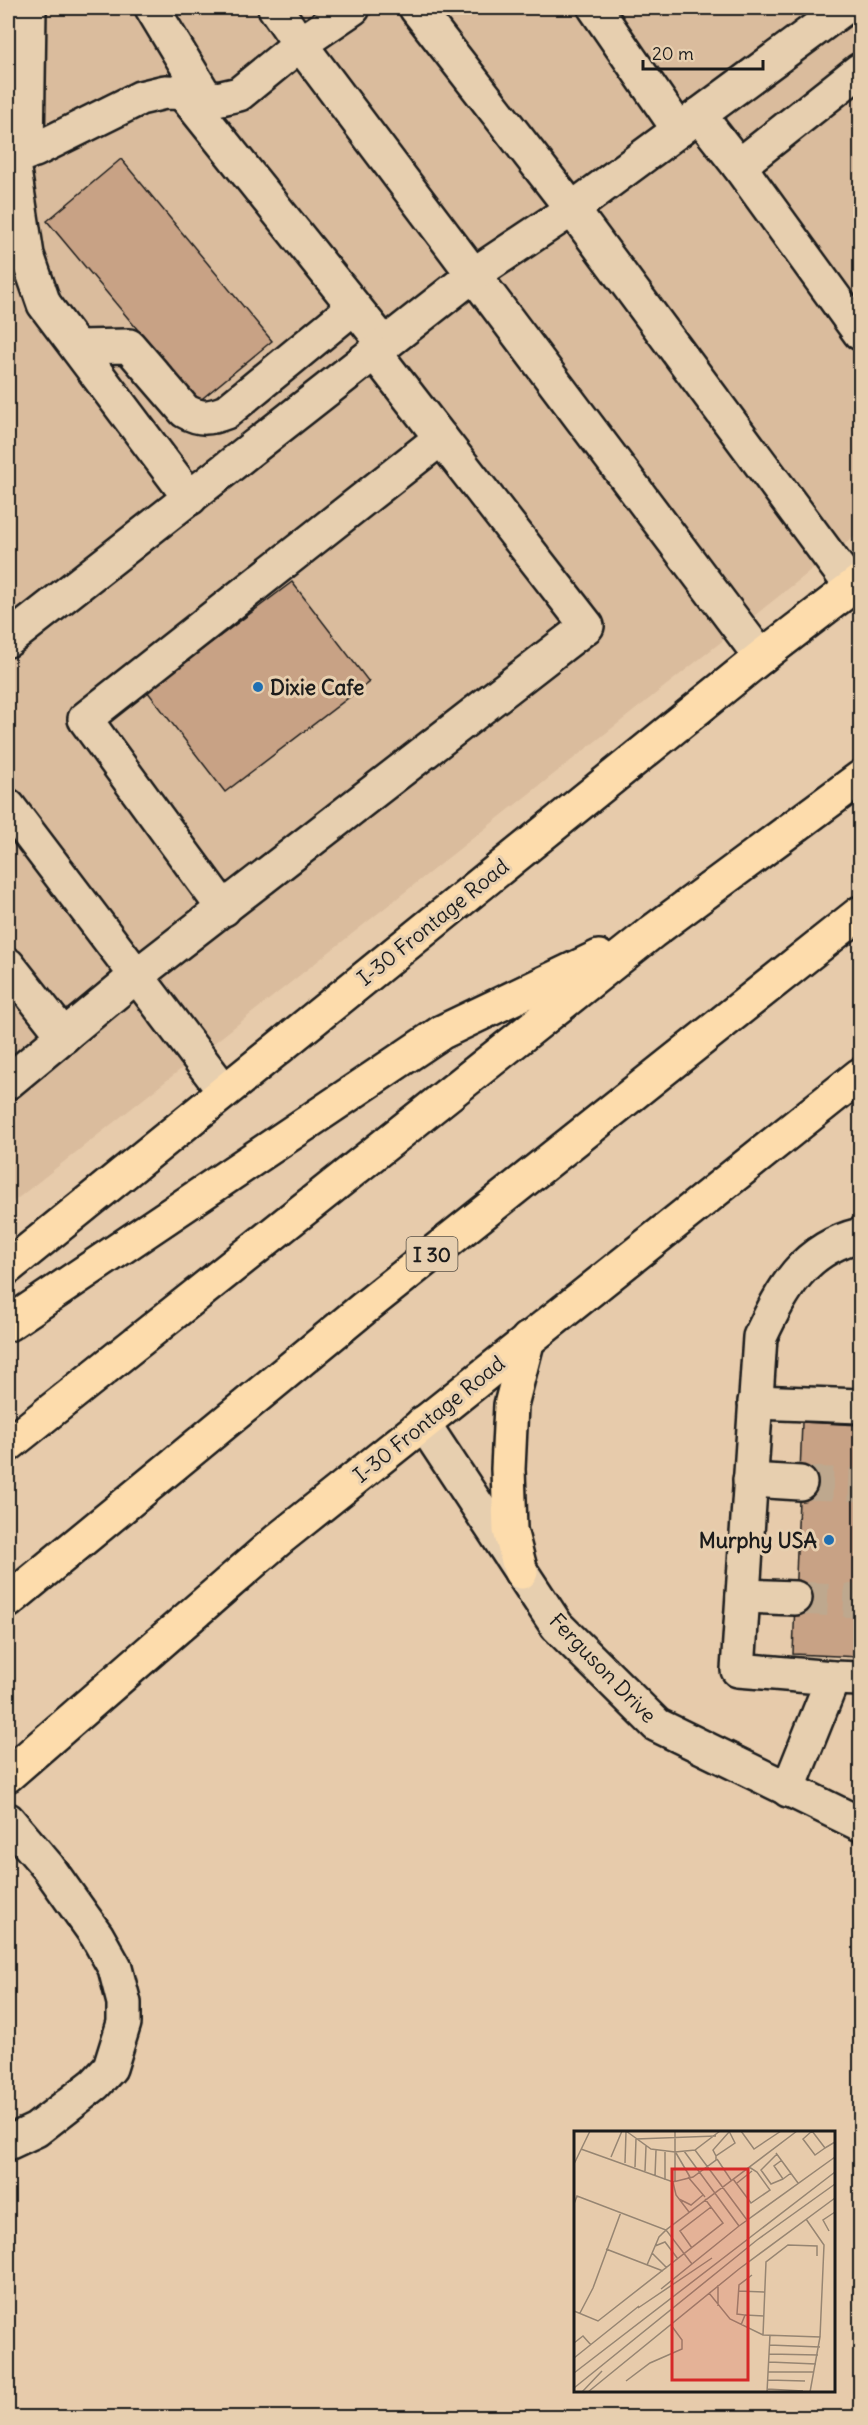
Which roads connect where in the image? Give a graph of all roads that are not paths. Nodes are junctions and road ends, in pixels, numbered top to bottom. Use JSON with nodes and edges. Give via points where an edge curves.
{"nodes":[{"id":1,"x":29,"y":8,"type":"edge"},
{"id":2,"x":152,"y":8,"type":"edge"},
{"id":3,"x":275,"y":8,"type":"edge"},
{"id":4,"x":353,"y":8,"type":"edge"},
{"id":5,"x":416,"y":8,"type":"edge"},
{"id":6,"x":595,"y":8,"type":"edge"},
{"id":7,"x":844,"y":8,"type":"edge"},
{"id":8,"x":300,"y":44,"type":"junction"},
{"id":9,"x":861,"y":70,"type":"edge"},
{"id":10,"x":194,"y":94,"type":"junction"},
{"id":11,"x":689,"y":122,"type":"junction"},
{"id":12,"x":16,"y":155,"type":"edge"},
{"id":13,"x":739,"y":166,"type":"junction"},
{"id":14,"x":572,"y":209,"type":"junction"},
{"id":15,"x":473,"y":275,"type":"junction"},
{"id":16,"x":354,"y":307,"type":"junction"},
{"id":17,"x":861,"y":333,"type":"edge"},
{"id":18,"x":77,"y":347,"type":"junction"},
{"id":19,"x":380,"y":349,"type":"junction"},
{"id":20,"x":441,"y":438,"type":"junction"},
{"id":21,"x":190,"y":498,"type":"junction"},
{"id":22,"x":856,"y":584,"type":"edge"},
{"id":23,"x":8,"y":640,"type":"edge"},
{"id":24,"x":761,"y":657,"type":"junction"},
{"id":25,"x":861,"y":778,"type":"edge"},
{"id":26,"x":8,"y":806,"type":"edge"},
{"id":27,"x":224,"y":909,"type":"junction"},
{"id":28,"x":861,"y":913,"type":"edge"},
{"id":29,"x":652,"y":932,"type":"junction"},
{"id":30,"x":8,"y":964,"type":"edge"},
{"id":31,"x":136,"y":976,"type":"junction"},
{"id":32,"x":64,"y":1035,"type":"junction"},
{"id":33,"x":861,"y":1075,"type":"edge"},
{"id":34,"x":8,"y":1082,"type":"edge"},
{"id":35,"x":224,"y":1091,"type":"junction"},
{"id":36,"x":861,"y":1235,"type":"edge"},
{"id":37,"x":8,"y":1267,"type":"edge"},
{"id":38,"x":8,"y":1324,"type":"edge"},
{"id":39,"x":528,"y":1339,"type":"junction"},
{"id":40,"x":755,"y":1402,"type":"junction"},
{"id":41,"x":861,"y":1406,"type":"edge"},
{"id":42,"x":423,"y":1423,"type":"junction"},
{"id":43,"x":8,"y":1445,"type":"edge"},
{"id":44,"x":750,"y":1480,"type":"junction"},
{"id":45,"x":800,"y":1483,"type":"tunnel mouth"},
{"id":46,"x":521,"y":1572,"type":"junction"},
{"id":47,"x":743,"y":1596,"type":"junction"},
{"id":48,"x":795,"y":1598,"type":"tunnel mouth"},
{"id":49,"x":8,"y":1601,"type":"edge"},
{"id":50,"x":847,"y":1678,"type":"edge"},
{"id":51,"x":8,"y":1775,"type":"edge"},
{"id":52,"x":788,"y":1790,"type":"junction"},
{"id":53,"x":8,"y":1820,"type":"edge"},
{"id":54,"x":861,"y":1824,"type":"edge"},
{"id":55,"x":8,"y":2143,"type":"edge"}],
"edges":[{"from":1,"to":12,"type":"street"},
{"from":2,"to":10,"type":"street"},
{"from":3,"to":8,"type":"street"},
{"from":4,"to":8,"type":"street"},
{"from":5,"to":14,"type":"street"},
{"from":6,"to":11,"type":"street"},
{"from":7,"to":11,"type":"street"},
{"from":8,"to":10,"type":"street","via":[[239,94],[217,99]]},
{"from":8,"to":15,"type":"street"},
{"from":9,"to":13,"type":"street"},
{"from":10,"to":12,"type":"street","via":[[165,92],[140,98]]},
{"from":10,"to":16,"type":"street"},
{"from":11,"to":13,"type":"street"},
{"from":11,"to":14,"type":"street"},
{"from":12,"to":18,"type":"street","via":[[27,255],[44,304]]},
{"from":13,"to":17,"type":"street"},
{"from":14,"to":15,"type":"street"},
{"from":14,"to":22,"type":"street"},
{"from":15,"to":19,"type":"street"},
{"from":15,"to":24,"type":"street"},
{"from":16,"to":18,"type":"street","via":[[226,412],[209,418],[197,418],[185,411],[129,346]]},
{"from":16,"to":19,"type":"street"},
{"from":18,"to":21,"type":"street"},
{"from":19,"to":20,"type":"street"},
{"from":19,"to":21,"type":"street"},
{"from":20,"to":27,"type":"street","via":[[85,719]]},
{"from":20,"to":27,"type":"street","via":[[587,626]]},
{"from":21,"to":23,"type":"street"},
{"from":22,"to":24,"type":"main road","name":"I-30 Frontage Road"},
{"from":24,"to":35,"type":"main road","name":"I-30 Frontage Road"},
{"from":25,"to":29,"type":"main road"},
{"from":26,"to":31,"type":"street"},
{"from":27,"to":31,"type":"street"},
{"from":28,"to":49,"type":"main road","number":"I 30","via":[[364,1308]]},
{"from":29,"to":38,"type":"main road","via":[[442,1032]]},
{"from":29,"to":43,"type":"main road"},
{"from":30,"to":32,"type":"street"},
{"from":31,"to":32,"type":"street"},
{"from":31,"to":35,"type":"street"},
{"from":32,"to":34,"type":"street"},
{"from":33,"to":39,"type":"main road","name":"I-30 Frontage Road"},
{"from":35,"to":37,"type":"main road","name":"I-30 Frontage Road"},
{"from":36,"to":40,"type":"street","via":[[812,1257],[783,1289],[760,1337]]},
{"from":39,"to":42,"type":"main road","name":"I-30 Frontage Road"},
{"from":39,"to":46,"type":"main road","via":[[511,1405],[508,1469],[510,1530]]},
{"from":40,"to":41,"type":"street"},
{"from":40,"to":44,"type":"street"},
{"from":42,"to":46,"type":"street","name":"Ferguson Drive"},
{"from":42,"to":51,"type":"main road","name":"I-30 Frontage Road","via":[[279,1539]]},
{"from":44,"to":45,"type":"street"},
{"from":44,"to":47,"type":"street"},
{"from":46,"to":52,"type":"street","name":"Ferguson Drive","via":[[557,1626],[657,1725]]},
{"from":47,"to":48,"type":"street"},
{"from":47,"to":50,"type":"street","via":[[738,1670]]},
{"from":50,"to":52,"type":"street"},
{"from":52,"to":54,"type":"street","name":"Ferguson Drive"},
{"from":53,"to":55,"type":"street","via":[[48,1867],[97,1936],[115,1968],[124,2003],[124,2023],[110,2068],[36,2130]]}]}
